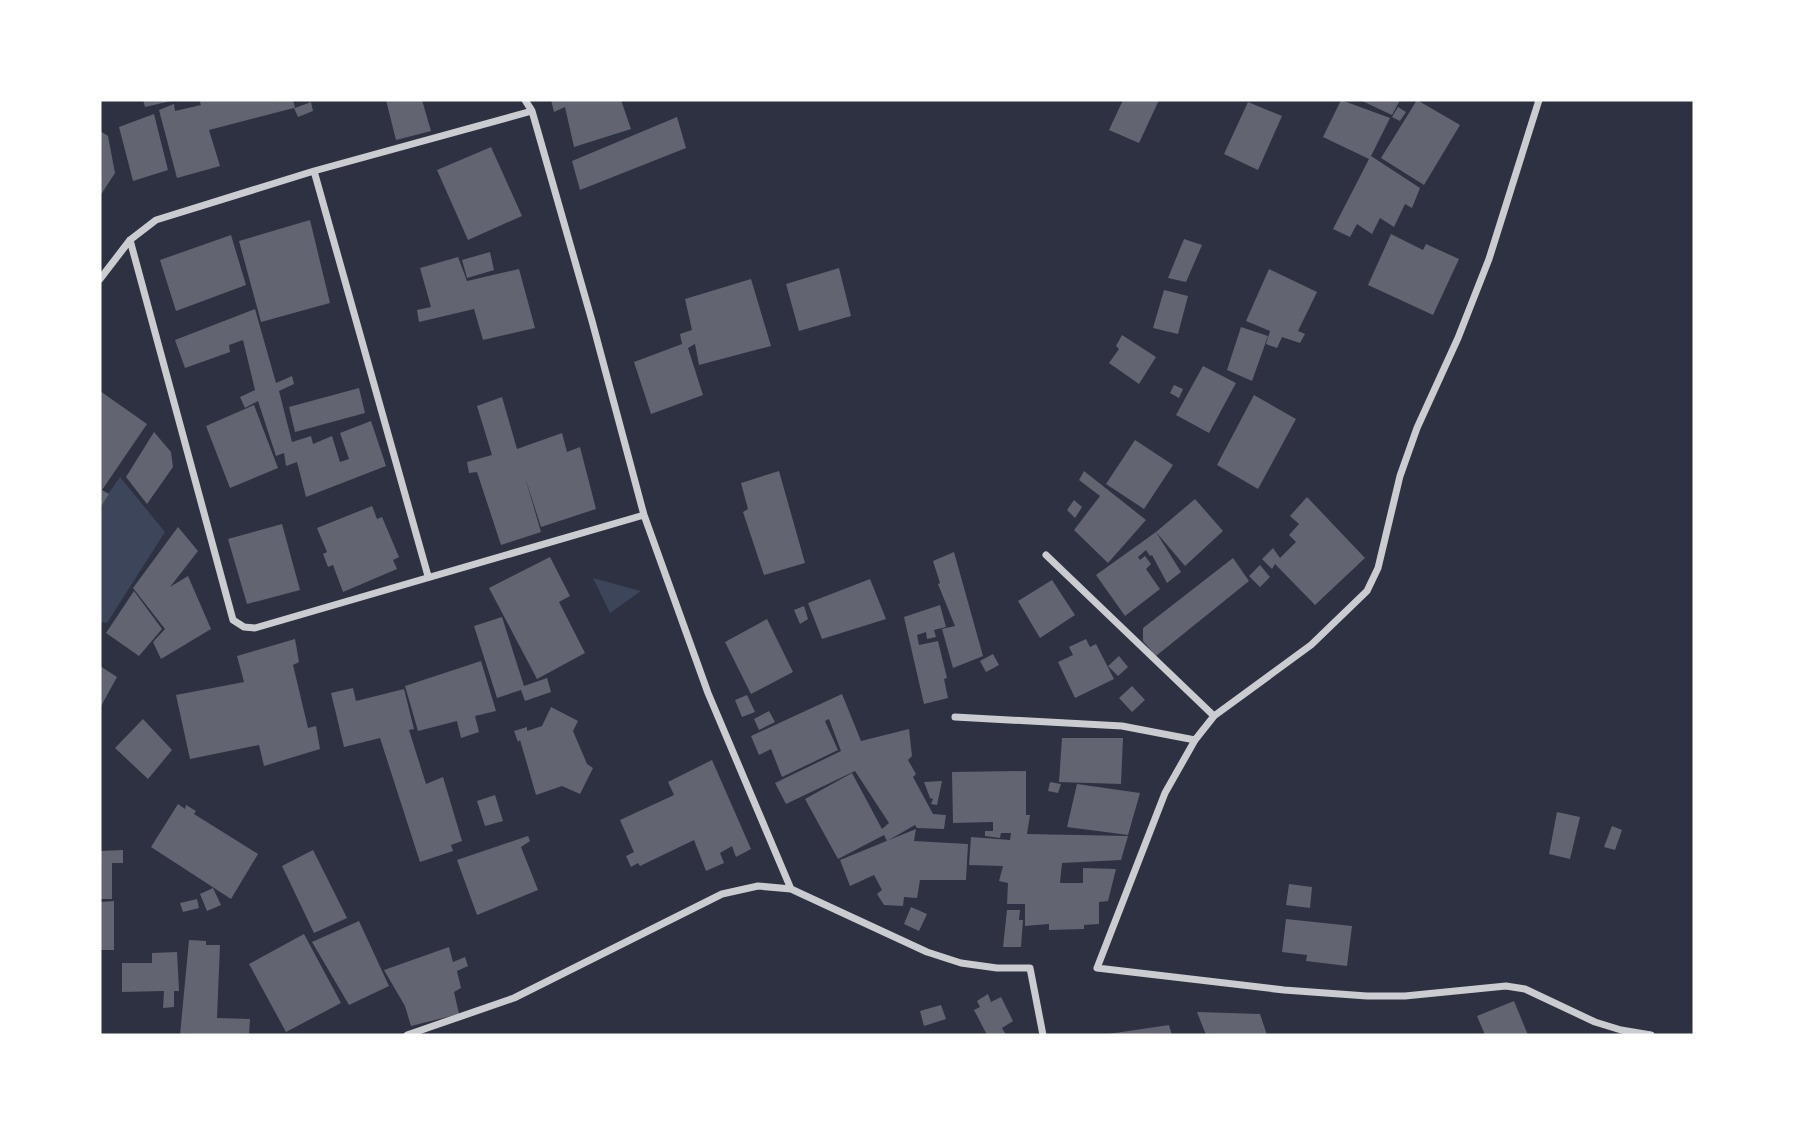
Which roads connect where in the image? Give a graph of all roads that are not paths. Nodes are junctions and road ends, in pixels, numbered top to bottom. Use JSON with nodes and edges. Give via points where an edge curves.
{"nodes":[{"id":1,"x":525,"y":100,"type":"edge"},
{"id":2,"x":1528,"y":100,"type":"edge"},
{"id":3,"x":1537,"y":102,"type":"edge"},
{"id":4,"x":531,"y":111,"type":"junction"},
{"id":5,"x":314,"y":171,"type":"junction"},
{"id":6,"x":130,"y":240,"type":"junction"},
{"id":7,"x":100,"y":279,"type":"edge"},
{"id":8,"x":644,"y":515,"type":"junction"},
{"id":9,"x":1046,"y":555,"type":"dead end"},
{"id":10,"x":428,"y":576,"type":"junction"},
{"id":11,"x":1214,"y":716,"type":"junction"},
{"id":12,"x":955,"y":718,"type":"dead end"},
{"id":13,"x":1195,"y":740,"type":"junction"},
{"id":14,"x":791,"y":888,"type":"junction"},
{"id":15,"x":407,"y":1035,"type":"edge"},
{"id":16,"x":1042,"y":1035,"type":"edge"},
{"id":17,"x":1651,"y":1035,"type":"edge"}],
"edges":[{"from":1,"to":4,"type":"street"},
{"from":2,"to":3,"type":"street"},
{"from":3,"to":11,"type":"street","via":[[1489,259],[1412,440],[1378,568],[1367,591],[1311,645]]},
{"from":4,"to":5,"type":"street"},
{"from":4,"to":8,"type":"street"},
{"from":5,"to":6,"type":"street","via":[[156,220]]},
{"from":5,"to":10,"type":"street"},
{"from":6,"to":7,"type":"street"},
{"from":6,"to":10,"type":"street","via":[[233,620],[255,628]]},
{"from":8,"to":10,"type":"street"},
{"from":8,"to":14,"type":"street","via":[[708,693]]},
{"from":9,"to":11,"type":"street"},
{"from":11,"to":13,"type":"street"},
{"from":12,"to":13,"type":"street","via":[[1122,726]]},
{"from":13,"to":17,"type":"street","via":[[1165,793],[1097,968],[1367,996],[1506,986],[1525,989],[1595,1022]]},
{"from":14,"to":15,"type":"street","via":[[758,886],[722,894],[514,998]]},
{"from":14,"to":16,"type":"street","via":[[927,952],[961,963],[1030,968]]}]}
